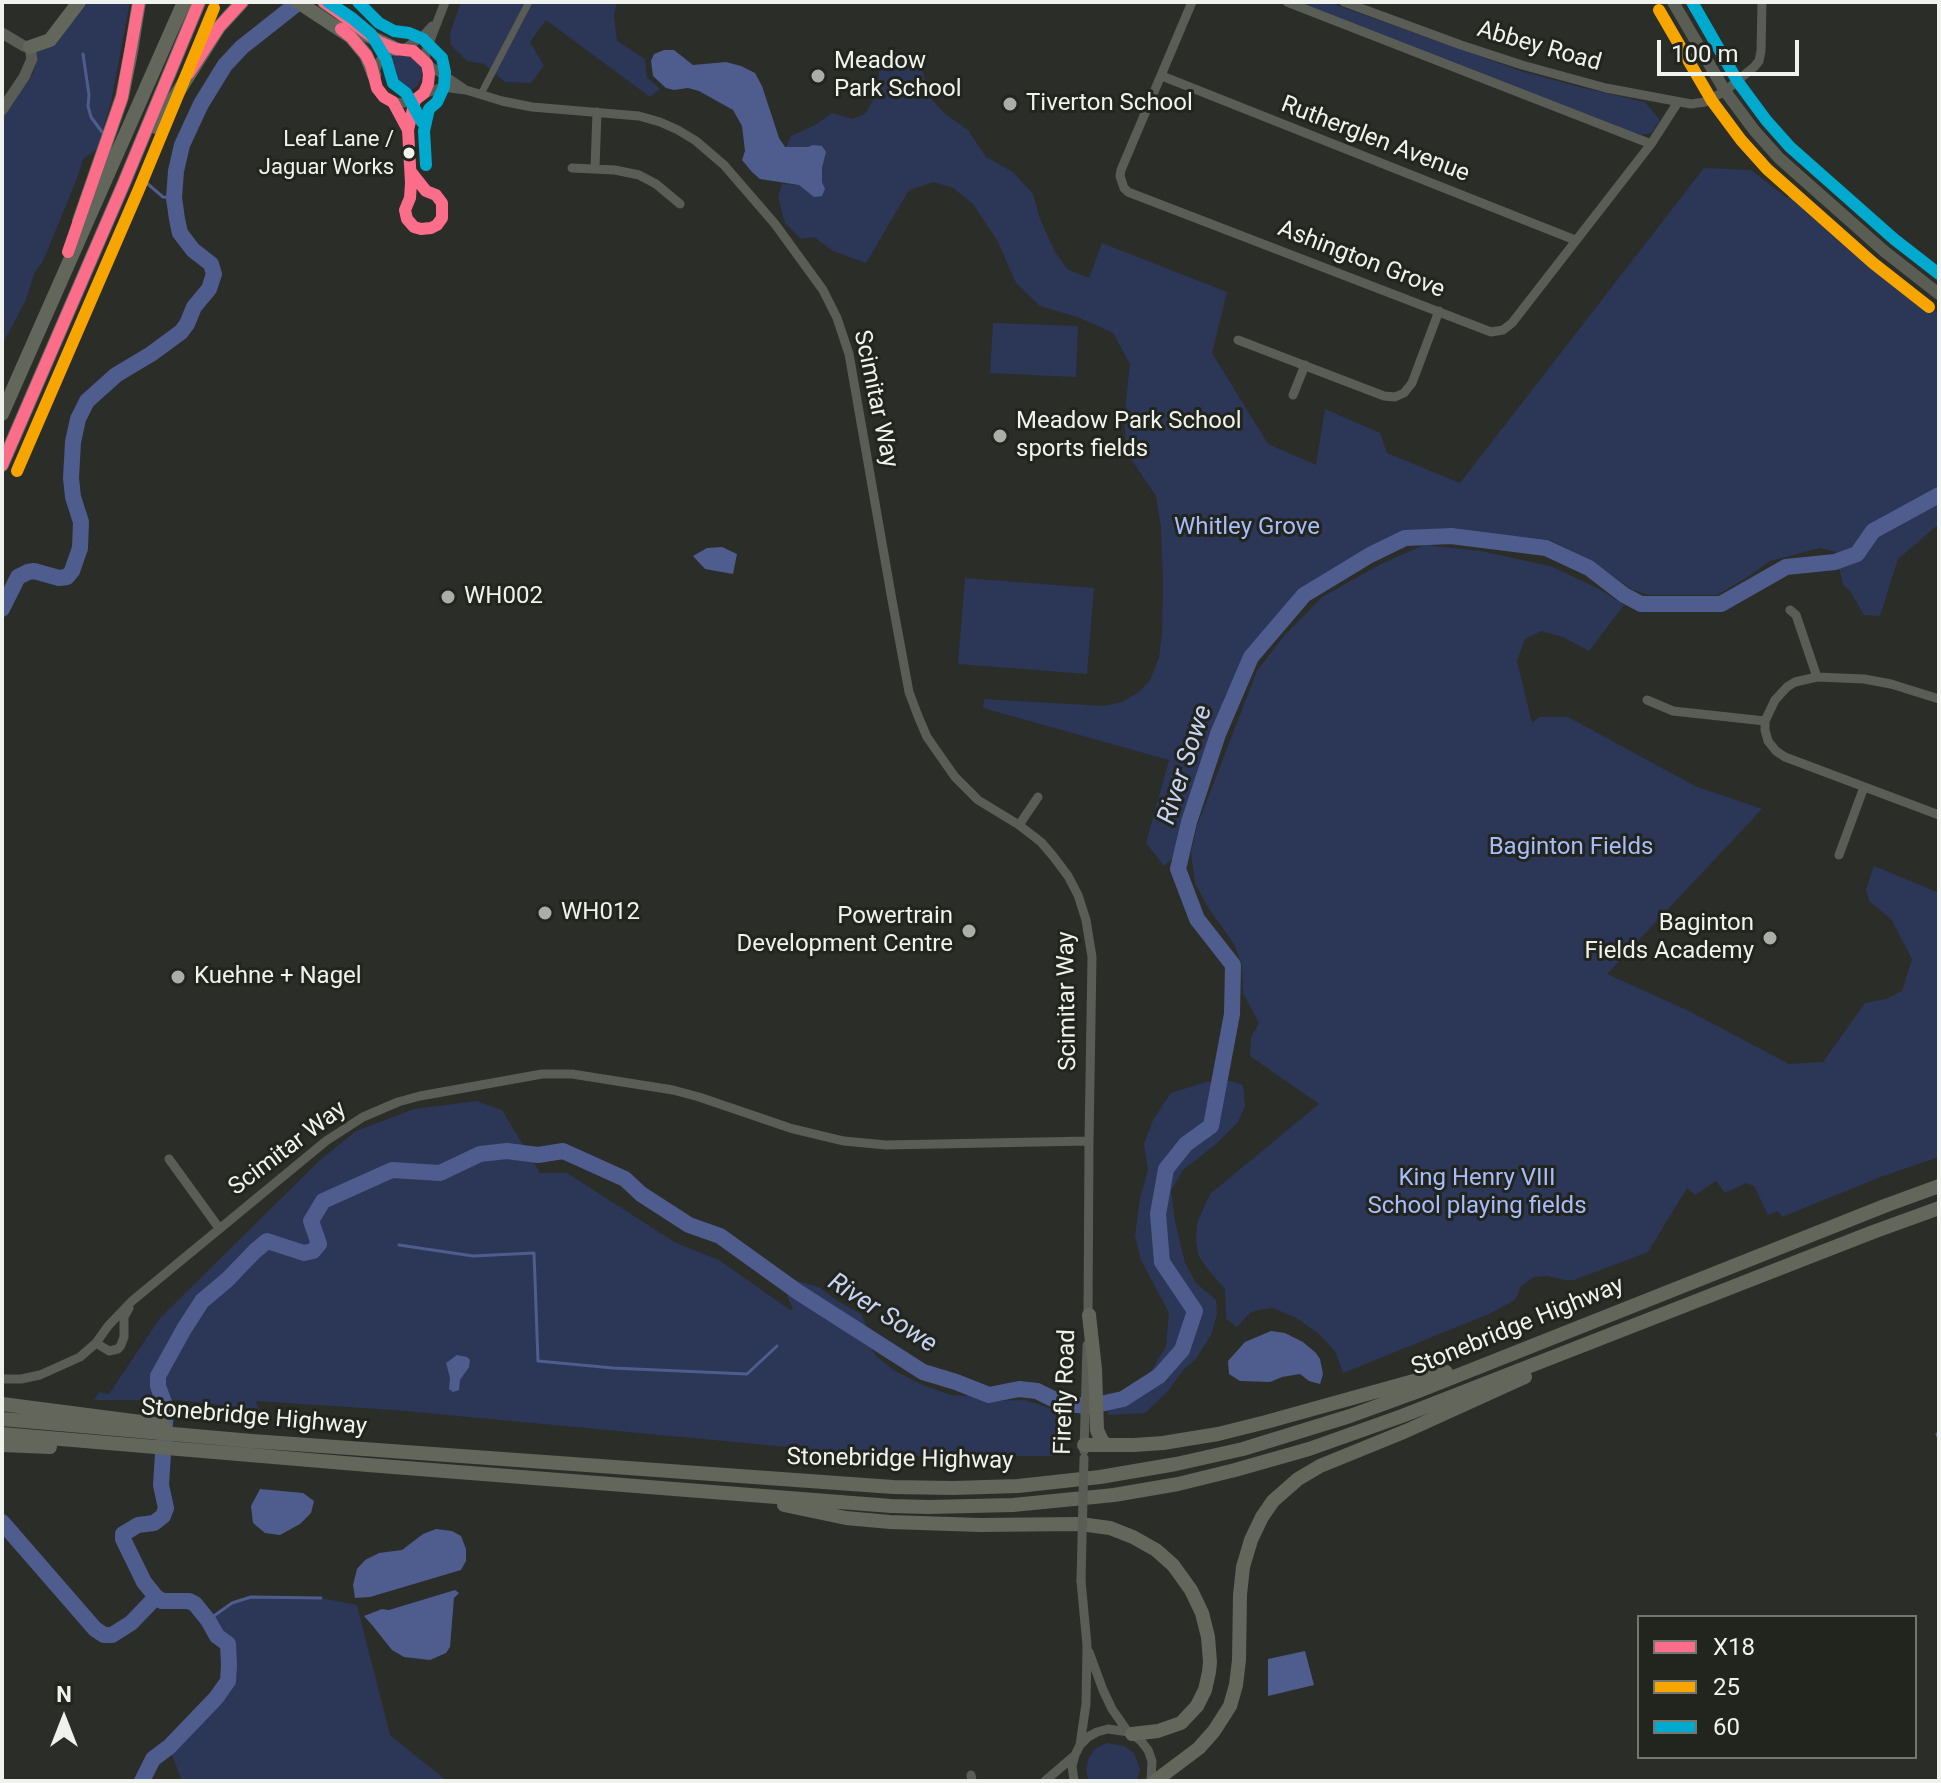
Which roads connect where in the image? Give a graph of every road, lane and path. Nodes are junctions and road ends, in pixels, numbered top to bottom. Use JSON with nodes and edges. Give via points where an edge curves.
{"nodes":[{"id":1,"x":79,"y":2,"type":"edge"},
{"id":2,"x":139,"y":2,"type":"edge"},
{"id":3,"x":184,"y":2,"type":"edge"},
{"id":4,"x":199,"y":2,"type":"edge"},
{"id":5,"x":242,"y":2,"type":"edge"},
{"id":6,"x":298,"y":2,"type":"edge"},
{"id":7,"x":335,"y":2,"type":"edge"},
{"id":8,"x":445,"y":2,"type":"edge"},
{"id":9,"x":529,"y":2,"type":"edge"},
{"id":10,"x":1192,"y":2,"type":"edge"},
{"id":11,"x":1287,"y":2,"type":"edge"},
{"id":12,"x":1344,"y":2,"type":"edge"},
{"id":13,"x":1673,"y":2,"type":"edge"},
{"id":14,"x":1762,"y":2,"type":"edge"},
{"id":15,"x":321,"y":6,"type":"edge"},
{"id":16,"x":438,"y":18,"type":"junction"},
{"id":17,"x":354,"y":22,"type":"junction"},
{"id":18,"x":2,"y":33,"type":"edge"},
{"id":19,"x":30,"y":47,"type":"junction"},
{"id":20,"x":400,"y":49,"type":"junction"},
{"id":21,"x":426,"y":63,"type":"junction"},
{"id":22,"x":374,"y":75,"type":"junction"},
{"id":23,"x":1162,"y":76,"type":"junction"},
{"id":24,"x":466,"y":90,"type":"junction"},
{"id":25,"x":1725,"y":91,"type":"junction"},
{"id":26,"x":481,"y":94,"type":"junction"},
{"id":27,"x":418,"y":98,"type":"junction"},
{"id":28,"x":393,"y":102,"type":"junction"},
{"id":29,"x":1678,"y":102,"type":"junction"},
{"id":30,"x":2,"y":110,"type":"edge"},
{"id":31,"x":597,"y":112,"type":"junction"},
{"id":32,"x":408,"y":130,"type":"junction"},
{"id":33,"x":1651,"y":144,"type":"junction"},
{"id":34,"x":572,"y":168,"type":"dead end"},
{"id":35,"x":595,"y":168,"type":"junction"},
{"id":36,"x":129,"y":172,"type":"junction"},
{"id":37,"x":411,"y":172,"type":"junction"},
{"id":38,"x":426,"y":191,"type":"junction"},
{"id":39,"x":410,"y":198,"type":"junction"},
{"id":40,"x":680,"y":204,"type":"dead end"},
{"id":41,"x":1575,"y":240,"type":"junction"},
{"id":42,"x":1939,"y":294,"type":"edge"},
{"id":43,"x":1439,"y":311,"type":"junction"},
{"id":44,"x":47,"y":312,"type":"junction"},
{"id":45,"x":1238,"y":340,"type":"dead end"},
{"id":46,"x":1305,"y":365,"type":"junction"},
{"id":47,"x":1293,"y":395,"type":"dead end"},
{"id":48,"x":2,"y":414,"type":"edge"},
{"id":49,"x":2,"y":465,"type":"edge"},
{"id":50,"x":1790,"y":610,"type":"dead end"},
{"id":51,"x":1817,"y":677,"type":"junction"},
{"id":52,"x":1939,"y":699,"type":"edge"},
{"id":53,"x":1647,"y":700,"type":"dead end"},
{"id":54,"x":1765,"y":721,"type":"junction"},
{"id":55,"x":1864,"y":787,"type":"junction"},
{"id":56,"x":1038,"y":797,"type":"dead end"},
{"id":57,"x":1939,"y":815,"type":"edge"},
{"id":58,"x":1019,"y":825,"type":"junction"},
{"id":59,"x":1839,"y":855,"type":"dead end"},
{"id":60,"x":1089,"y":1141,"type":"junction"},
{"id":61,"x":169,"y":1159,"type":"dead end"},
{"id":62,"x":1939,"y":1186,"type":"edge"},
{"id":63,"x":1939,"y":1208,"type":"edge"},
{"id":64,"x":219,"y":1228,"type":"junction"},
{"id":65,"x":132,"y":1301,"type":"junction"},
{"id":66,"x":1089,"y":1315,"type":"joint"},
{"id":67,"x":96,"y":1343,"type":"junction"},
{"id":68,"x":1566,"y":1351,"type":"junction"},
{"id":69,"x":1492,"y":1361,"type":"junction"},
{"id":70,"x":2,"y":1379,"type":"edge"},
{"id":71,"x":2,"y":1404,"type":"edge"},
{"id":72,"x":2,"y":1419,"type":"edge"},
{"id":73,"x":2,"y":1434,"type":"edge"},
{"id":74,"x":187,"y":1437,"type":"junction"},
{"id":75,"x":143,"y":1438,"type":"junction"},
{"id":76,"x":1087,"y":1441,"type":"junction"},
{"id":77,"x":2,"y":1445,"type":"edge"},
{"id":78,"x":724,"y":1493,"type":"junction"},
{"id":79,"x":1087,"y":1645,"type":"junction"},
{"id":80,"x":1130,"y":1733,"type":"junction"},
{"id":81,"x":1080,"y":1745,"type":"junction"},
{"id":82,"x":1075,"y":1755,"type":"junction"},
{"id":83,"x":1045,"y":1781,"type":"edge"},
{"id":84,"x":1074,"y":1781,"type":"edge"},
{"id":85,"x":1153,"y":1781,"type":"edge"}],
"edges":[{"from":1,"to":19,"type":"highway","via":[[50,40]]},
{"from":2,"to":44,"type":"highway","via":[[122,97]]},
{"from":3,"to":44,"type":"highway"},
{"from":4,"to":36,"type":"highway"},
{"from":5,"to":36,"type":"highway","via":[[219,27]]},
{"from":6,"to":15,"type":"highway"},
{"from":7,"to":17,"type":"highway"},
{"from":8,"to":16,"type":"street"},
{"from":9,"to":26,"type":"street"},
{"from":10,"to":23,"type":"street","name":"Ashington Grove"},
{"from":11,"to":33,"type":"street","name":"Abbey Road"},
{"from":12,"to":29,"type":"street","name":"Abbey Road","via":[[1522,65]]},
{"from":13,"to":25,"type":"main road"},
{"from":14,"to":25,"type":"street","via":[[1759,61]]},
{"from":15,"to":17,"type":"highway"},
{"from":15,"to":22,"type":"highway","via":[[366,55]]},
{"from":16,"to":20,"type":"street","via":[[423,36]]},
{"from":16,"to":21,"type":"street"},
{"from":17,"to":20,"type":"highway","via":[[369,36]]},
{"from":18,"to":19,"type":"street"},
{"from":19,"to":30,"type":"street","via":[[30,65]]},
{"from":20,"to":21,"type":"street","via":[[416,53]]},
{"from":20,"to":22,"type":"street","via":[[382,57]]},
{"from":21,"to":24,"type":"street"},
{"from":21,"to":27,"type":"street","via":[[429,81]]},
{"from":22,"to":28,"type":"street","via":[[379,91]]},
{"from":23,"to":41,"type":"street","name":"Rutherglen Avenue"},
{"from":23,"to":43,"type":"street","name":"Ashington Grove","via":[[1121,170],[1128,192]]},
{"from":24,"to":26,"type":"street","name":"Scimitar Way"},
{"from":24,"to":27,"type":"street","via":[[442,87]]},
{"from":25,"to":29,"type":"street","name":"Abbey Road","via":[[1705,102]]},
{"from":25,"to":42,"type":"main road","via":[[1779,158]]},
{"from":26,"to":31,"type":"street","name":"Scimitar Way","via":[[532,107]]},
{"from":27,"to":28,"type":"street"},
{"from":27,"to":32,"type":"street"},
{"from":28,"to":32,"type":"street"},
{"from":29,"to":33,"type":"street","name":"Ashington Grove"},
{"from":31,"to":35,"type":"street"},
{"from":31,"to":58,"type":"street","name":"Scimitar Way","via":[[660,122],[696,141],[775,224],[823,290],[849,354],[909,692],[927,737],[955,777],[978,800]]},
{"from":32,"to":37,"type":"street"},
{"from":33,"to":41,"type":"street","name":"Ashington Grove"},
{"from":34,"to":35,"type":"street"},
{"from":35,"to":40,"type":"street","via":[[648,179]]},
{"from":36,"to":49,"type":"highway"},
{"from":37,"to":38,"type":"street"},
{"from":37,"to":39,"type":"street"},
{"from":38,"to":39,"type":"street"},
{"from":38,"to":39,"type":"street","via":[[438,197],[443,209],[441,220],[431,228],[409,222],[405,210]]},
{"from":41,"to":43,"type":"street","name":"Ashington Grove","via":[[1503,330],[1491,332]]},
{"from":43,"to":46,"type":"street","via":[[1412,383],[1400,395],[1384,396]]},
{"from":44,"to":48,"type":"highway"},
{"from":45,"to":46,"type":"street"},
{"from":46,"to":47,"type":"street"},
{"from":50,"to":51,"type":"street"},
{"from":51,"to":52,"type":"street","via":[[1878,682]]},
{"from":51,"to":54,"type":"street","via":[[1787,687]]},
{"from":53,"to":54,"type":"street","via":[[1673,711]]},
{"from":54,"to":55,"type":"street","via":[[1768,741],[1776,751]]},
{"from":55,"to":57,"type":"street"},
{"from":55,"to":59,"type":"street"},
{"from":56,"to":58,"type":"street"},
{"from":58,"to":60,"type":"street","name":"Scimitar Way","via":[[1041,842],[1068,876],[1086,920],[1092,957]]},
{"from":60,"to":64,"type":"street","name":"Scimitar Way","via":[[857,1142],[790,1128],[673,1090],[542,1074],[420,1096],[363,1117]]},
{"from":60,"to":66,"type":"street","name":"Firefly Road"},
{"from":61,"to":64,"type":"street"},
{"from":62,"to":69,"type":"highway","name":"Stonebridge Highway"},
{"from":63,"to":68,"type":"highway","name":"Stonebridge Highway"},
{"from":64,"to":65,"type":"street","name":"Scimitar Way"},
{"from":65,"to":67,"type":"street","name":"Scimitar Way"},
{"from":65,"to":67,"type":"street","name":"Scimitar Way","via":[[118,1349],[109,1351]]},
{"from":66,"to":76,"type":"highway"},
{"from":67,"to":70,"type":"street","name":"Scimitar Way","via":[[55,1370]]},
{"from":68,"to":78,"type":"highway","name":"Stonebridge Highway","via":[[1309,1449],[1221,1474],[1114,1495],[929,1507]]},
{"from":68,"to":85,"type":"highway","via":[[1464,1406],[1320,1466],[1273,1501],[1243,1567],[1239,1660],[1230,1706],[1199,1748]]},
{"from":69,"to":74,"type":"highway","name":"Stonebridge Highway","via":[[1350,1416],[1243,1449],[1100,1477],[1018,1486],[823,1483]]},
{"from":69,"to":76,"type":"highway","via":[[1218,1434],[1163,1443]]},
{"from":71,"to":75,"type":"highway"},
{"from":72,"to":75,"type":"highway","name":"Stonebridge Highway"},
{"from":73,"to":75,"type":"highway","name":"Stonebridge Highway"},
{"from":74,"to":75,"type":"highway","name":"Stonebridge Highway"},
{"from":74,"to":75,"type":"highway"},
{"from":74,"to":78,"type":"highway","name":"Stonebridge Highway","via":[[382,1466]]},
{"from":75,"to":77,"type":"highway"},
{"from":76,"to":79,"type":"street","name":"Firefly Road","bridge":true,"via":[[1081,1581]]},
{"from":78,"to":80,"type":"highway","via":[[890,1522],[1080,1524],[1110,1528],[1156,1550],[1173,1565],[1202,1613],[1209,1672],[1197,1706],[1181,1723]]},
{"from":79,"to":80,"type":"street","name":"Firefly Road","via":[[1112,1709]]},
{"from":79,"to":81,"type":"street","name":"Firefly Road"},
{"from":80,"to":81,"type":"street","via":[[1108,1729]]},
{"from":80,"to":85,"type":"street","name":"Firefly Road","via":[[1148,1750]]},
{"from":81,"to":82,"type":"street","name":"Firefly Road"},
{"from":82,"to":83,"type":"street"},
{"from":82,"to":84,"type":"street"}]}
